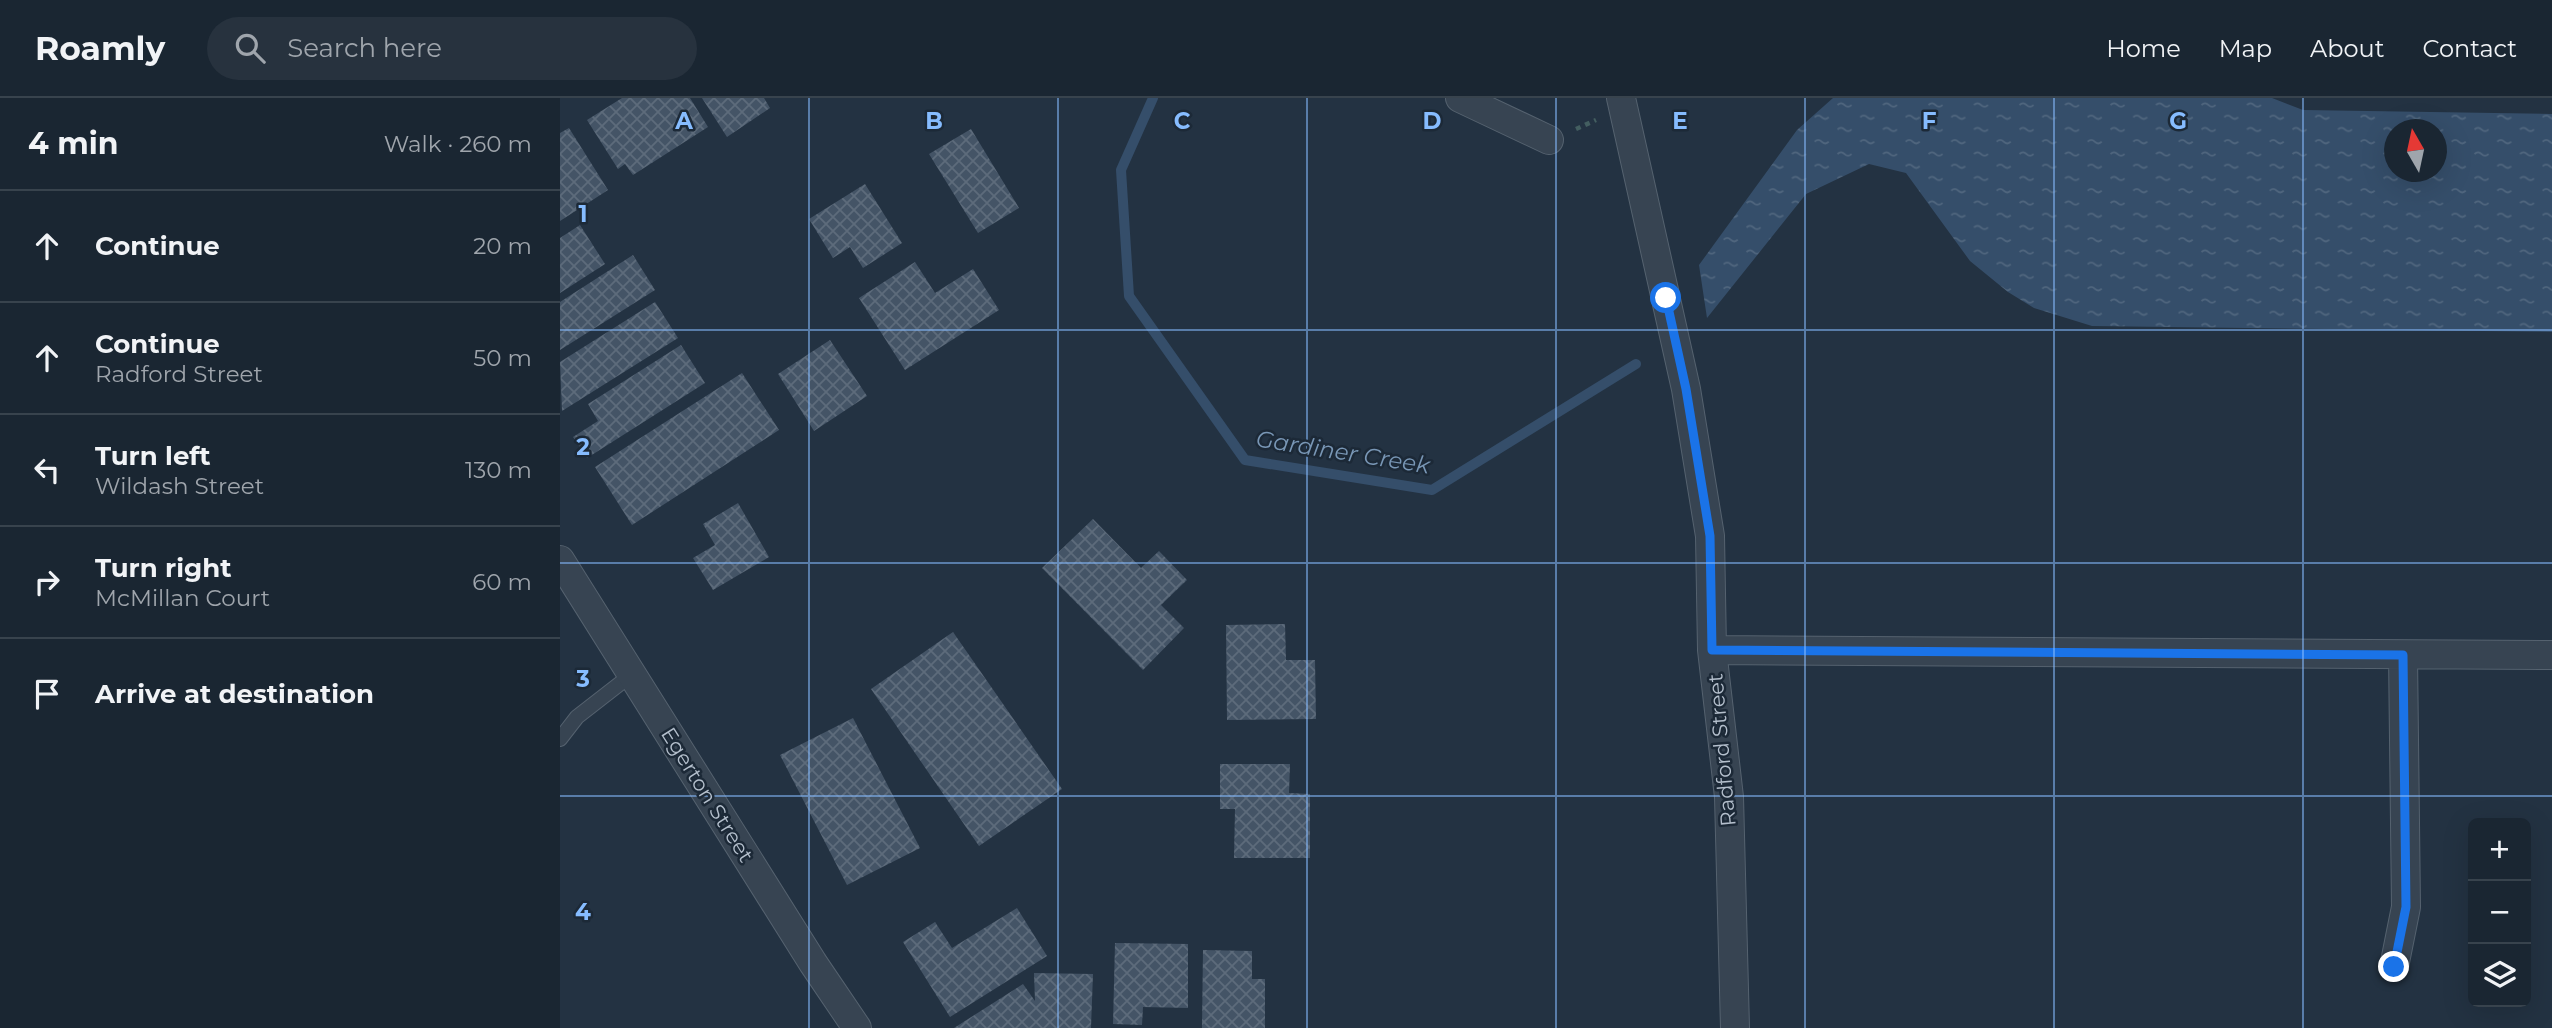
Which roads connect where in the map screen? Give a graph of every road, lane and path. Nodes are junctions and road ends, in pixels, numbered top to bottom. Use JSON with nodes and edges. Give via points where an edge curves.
{"nodes":[{"id":1,"x":1460,"y":98,"type":"edge"},
{"id":2,"x":1622,"y":103,"type":"edge"},
{"id":3,"x":1549,"y":140,"type":"joint"},
{"id":4,"x":560,"y":560,"type":"edge"},
{"id":5,"x":1712,"y":650,"type":"junction"},
{"id":6,"x":2403,"y":655,"type":"junction"},
{"id":7,"x":2552,"y":655,"type":"edge"},
{"id":8,"x":631,"y":675,"type":"junction"},
{"id":9,"x":560,"y":740,"type":"edge"},
{"id":10,"x":2394,"y":967,"type":"dead end"},
{"id":11,"x":857,"y":1028,"type":"edge"},
{"id":12,"x":1735,"y":1028,"type":"edge"}],
"edges":[{"from":1,"to":3,"type":"street"},
{"from":2,"to":3,"type":"path"},
{"from":2,"to":5,"type":"street","name":"Radford Street","via":[[1686,389],[1710,536]]},
{"from":4,"to":8,"type":"street","name":"Egerton Street"},
{"from":5,"to":6,"type":"street"},
{"from":5,"to":12,"type":"street","name":"Radford Street","via":[[1729,797]]},
{"from":6,"to":7,"type":"street"},
{"from":6,"to":10,"type":"street","via":[[2406,907]]},
{"from":8,"to":9,"type":"lane","via":[[577,718]]},
{"from":8,"to":11,"type":"street","name":"Egerton Street"}]}
